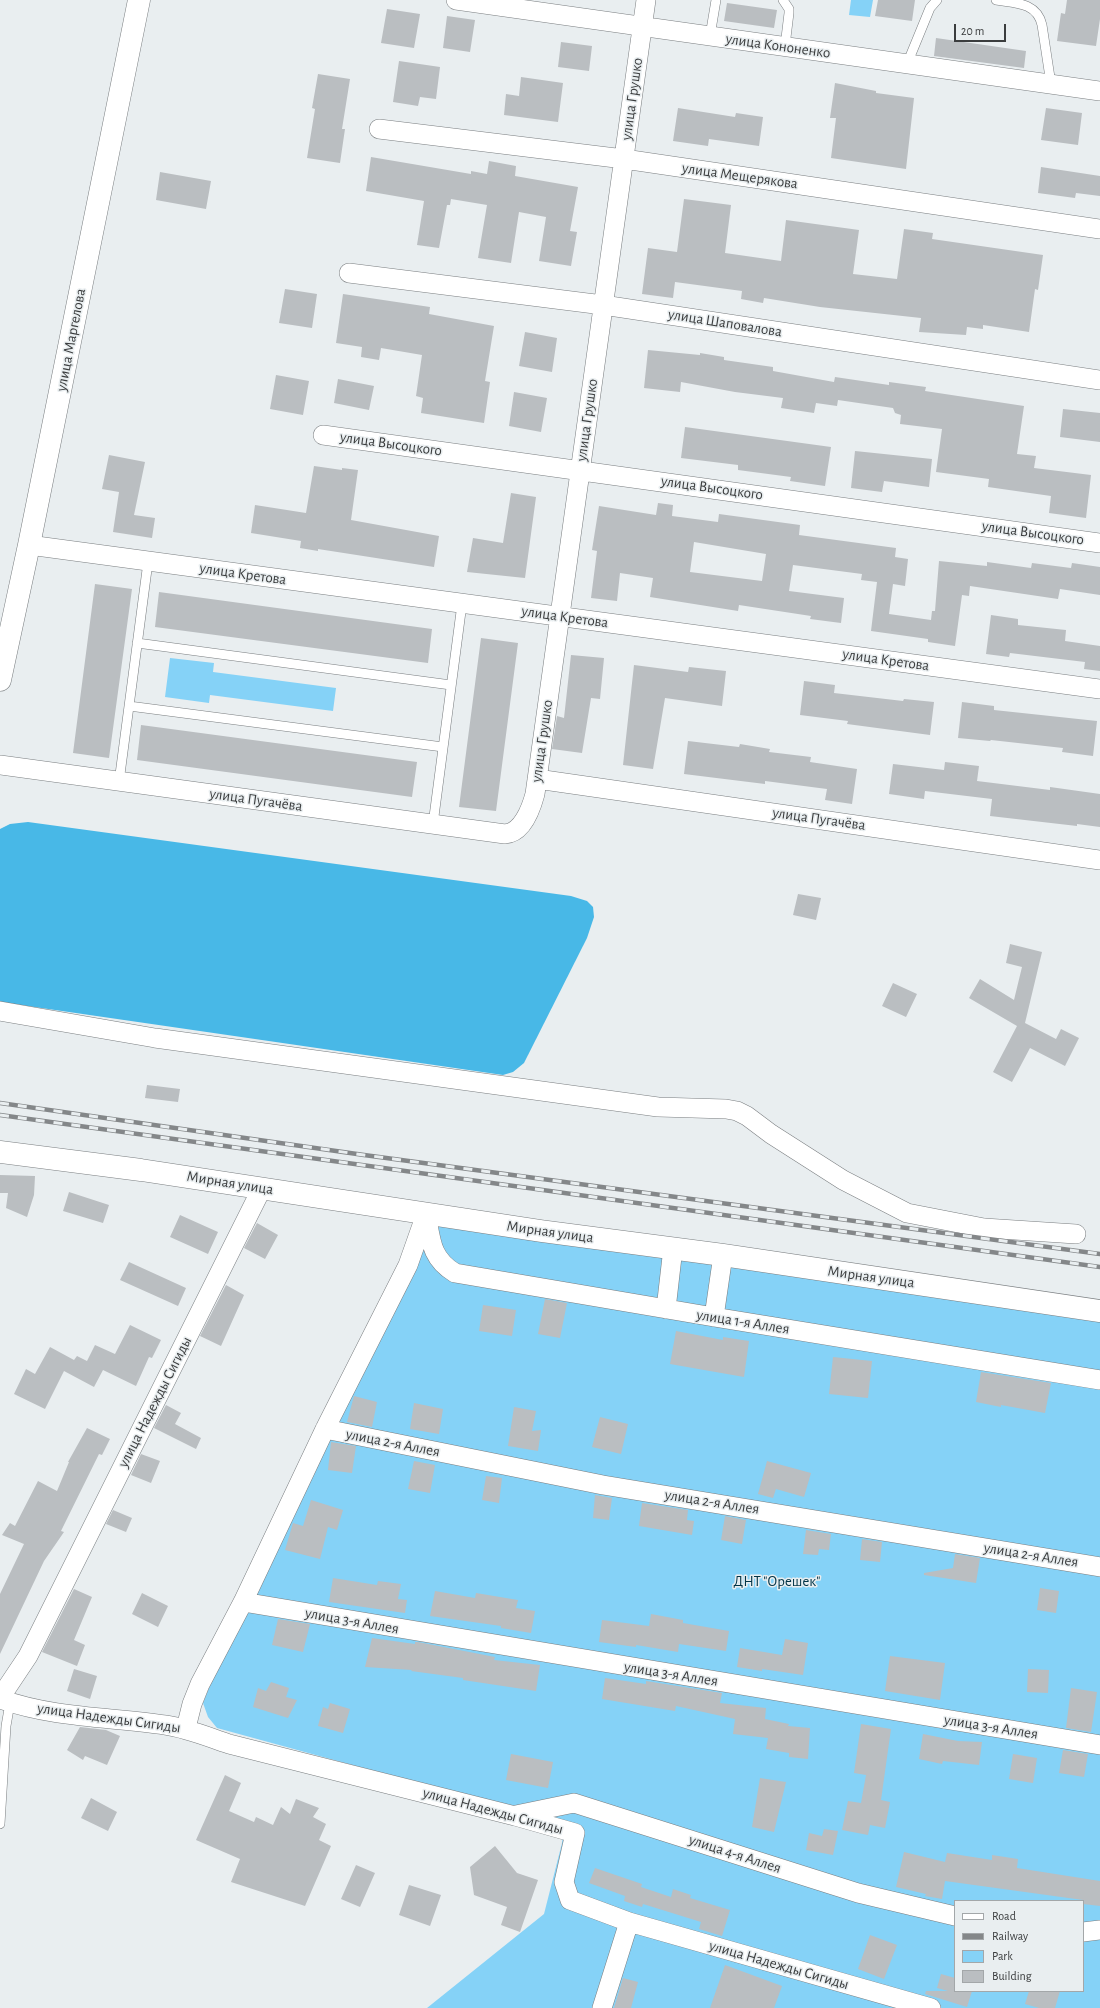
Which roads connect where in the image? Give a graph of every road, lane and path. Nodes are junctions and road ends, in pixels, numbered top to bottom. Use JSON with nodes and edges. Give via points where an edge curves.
{"nodes":[{"id":1,"x":139,"y":0,"type":"edge"},
{"id":2,"x":456,"y":0,"type":"edge"},
{"id":3,"x":646,"y":0,"type":"edge"},
{"id":4,"x":716,"y":0,"type":"edge"},
{"id":5,"x":783,"y":0,"type":"edge"},
{"id":6,"x":937,"y":0,"type":"edge"},
{"id":7,"x":996,"y":0,"type":"edge"},
{"id":8,"x":642,"y":26,"type":"junction"},
{"id":9,"x":710,"y":36,"type":"junction"},
{"id":10,"x":785,"y":46,"type":"junction"},
{"id":11,"x":907,"y":64,"type":"junction"},
{"id":12,"x":1050,"y":84,"type":"junction"},
{"id":13,"x":1100,"y":91,"type":"edge"},
{"id":14,"x":379,"y":129,"type":"dead end"},
{"id":15,"x":624,"y":159,"type":"junction"},
{"id":16,"x":1100,"y":229,"type":"edge"},
{"id":17,"x":349,"y":273,"type":"dead end"},
{"id":18,"x":603,"y":305,"type":"junction"},
{"id":19,"x":1100,"y":380,"type":"edge"},
{"id":20,"x":323,"y":435,"type":"dead end"},
{"id":21,"x":580,"y":470,"type":"junction"},
{"id":22,"x":1100,"y":543,"type":"edge"},
{"id":23,"x":29,"y":546,"type":"junction"},
{"id":24,"x":148,"y":562,"type":"junction"},
{"id":25,"x":462,"y":604,"type":"junction"},
{"id":26,"x":560,"y":617,"type":"junction"},
{"id":27,"x":137,"y":643,"type":"junction"},
{"id":28,"x":0,"y":680,"type":"edge"},
{"id":29,"x":451,"y":685,"type":"junction"},
{"id":30,"x":1100,"y":689,"type":"edge"},
{"id":31,"x":129,"y":706,"type":"junction"},
{"id":32,"x":443,"y":747,"type":"junction"},
{"id":33,"x":0,"y":765,"type":"edge"},
{"id":34,"x":537,"y":779,"type":"junction"},
{"id":35,"x":119,"y":782,"type":"junction"},
{"id":36,"x":433,"y":824,"type":"junction"},
{"id":37,"x":513,"y":833,"type":"joint"},
{"id":38,"x":1100,"y":860,"type":"edge"},
{"id":39,"x":0,"y":1011,"type":"edge"},
{"id":40,"x":0,"y":1152,"type":"edge"},
{"id":41,"x":262,"y":1188,"type":"junction"},
{"id":42,"x":426,"y":1213,"type":"junction"},
{"id":43,"x":1076,"y":1234,"type":"dead end"},
{"id":44,"x":673,"y":1248,"type":"junction"},
{"id":45,"x":723,"y":1255,"type":"junction"},
{"id":46,"x":666,"y":1309,"type":"junction"},
{"id":47,"x":1100,"y":1311,"type":"edge"},
{"id":48,"x":714,"y":1318,"type":"junction"},
{"id":49,"x":1100,"y":1380,"type":"edge"},
{"id":50,"x":325,"y":1429,"type":"junction"},
{"id":51,"x":1100,"y":1567,"type":"edge"},
{"id":52,"x":243,"y":1602,"type":"junction"},
{"id":53,"x":3,"y":1700,"type":"edge"},
{"id":54,"x":186,"y":1728,"type":"junction"},
{"id":55,"x":1100,"y":1745,"type":"edge"},
{"id":56,"x":515,"y":1816,"type":"junction"},
{"id":57,"x":0,"y":1824,"type":"edge"},
{"id":58,"x":954,"y":1916,"type":"edge"},
{"id":59,"x":630,"y":1922,"type":"junction"},
{"id":60,"x":1100,"y":1930,"type":"edge"},
{"id":61,"x":1084,"y":1932,"type":"edge"},
{"id":62,"x":602,"y":2008,"type":"edge"},
{"id":63,"x":931,"y":2008,"type":"edge"}],
"edges":[{"from":1,"to":23,"type":"street","name":"улица Маргелова"},
{"from":2,"to":8,"type":"street","name":"улица Кононенко"},
{"from":3,"to":8,"type":"street","name":"улица Грушко"},
{"from":4,"to":9,"type":"lane"},
{"from":5,"to":10,"type":"lane","via":[[789,9]]},
{"from":6,"to":11,"type":"lane","via":[[930,8]]},
{"from":7,"to":12,"type":"lane","via":[[1030,6],[1039,17]]},
{"from":8,"to":9,"type":"street","name":"улица Кононенко"},
{"from":8,"to":15,"type":"street","name":"улица Грушко"},
{"from":9,"to":10,"type":"street","name":"улица Кононенко"},
{"from":10,"to":11,"type":"street","name":"улица Кононенко"},
{"from":11,"to":12,"type":"street","name":"улица Кононенко"},
{"from":12,"to":13,"type":"street","name":"улица Кононенко"},
{"from":14,"to":15,"type":"street","name":"улица Мещерякова"},
{"from":15,"to":16,"type":"street","name":"улица Мещерякова"},
{"from":15,"to":18,"type":"street","name":"улица Грушко"},
{"from":17,"to":18,"type":"street","name":"улица Шаповалова"},
{"from":18,"to":19,"type":"street","name":"улица Шаповалова"},
{"from":18,"to":21,"type":"street","name":"улица Грушко"},
{"from":20,"to":21,"type":"street","name":"улица Высоцкого"},
{"from":21,"to":22,"type":"street","name":"улица Высоцкого"},
{"from":21,"to":26,"type":"street","name":"улица Грушко"},
{"from":23,"to":24,"type":"street","name":"улица Кретова"},
{"from":23,"to":28,"type":"street","name":"улица Маргелова"},
{"from":24,"to":25,"type":"street","name":"улица Кретова"},
{"from":24,"to":27,"type":"lane"},
{"from":25,"to":26,"type":"street","name":"улица Кретова"},
{"from":25,"to":29,"type":"lane"},
{"from":26,"to":30,"type":"street","name":"улица Кретова"},
{"from":26,"to":34,"type":"street","name":"улица Грушко"},
{"from":27,"to":29,"type":"lane"},
{"from":27,"to":31,"type":"lane"},
{"from":29,"to":32,"type":"lane"},
{"from":31,"to":32,"type":"lane"},
{"from":31,"to":35,"type":"lane"},
{"from":32,"to":36,"type":"lane"},
{"from":33,"to":35,"type":"street","name":"улица Пугачёва"},
{"from":34,"to":37,"type":"street","name":"улица Грушко","via":[[531,805],[519,828]]},
{"from":34,"to":38,"type":"street","name":"улица Пугачёва"},
{"from":35,"to":36,"type":"street","name":"улица Пугачёва"},
{"from":36,"to":37,"type":"street","name":"улица Пугачёва"},
{"from":39,"to":43,"type":"street","via":[[155,1038],[658,1107],[726,1109],[747,1116],[814,1163],[908,1213],[984,1228]]},
{"from":40,"to":41,"type":"street","name":"Мирная улица"},
{"from":41,"to":42,"type":"street","name":"Мирная улица"},
{"from":41,"to":53,"type":"street","name":"улица Надежды Сигиды","via":[[28,1656]]},
{"from":42,"to":44,"type":"street","name":"Мирная улица"},
{"from":42,"to":46,"type":"street","name":"улица 1-я Аллея","via":[[436,1254],[440,1262],[455,1273]]},
{"from":42,"to":50,"type":"street","via":[[408,1265]]},
{"from":44,"to":45,"type":"street","name":"Мирная улица"},
{"from":44,"to":46,"type":"street"},
{"from":45,"to":47,"type":"street","name":"Мирная улица"},
{"from":45,"to":48,"type":"street"},
{"from":46,"to":48,"type":"street","name":"улица 1-я Аллея"},
{"from":48,"to":49,"type":"street","name":"улица 1-я Аллея"},
{"from":50,"to":51,"type":"street","name":"улица 2-я Аллея","via":[[603,1485]]},
{"from":50,"to":52,"type":"street"},
{"from":52,"to":54,"type":"street","via":[[200,1684]]},
{"from":52,"to":55,"type":"street","name":"улица 3-я Аллея"},
{"from":53,"to":54,"type":"street","name":"улица Надежды Сигиды","via":[[85,1718]]},
{"from":53,"to":57,"type":"lane","via":[[6,1726]]},
{"from":54,"to":56,"type":"street","name":"улица Надежды Сигиды","via":[[229,1744]]},
{"from":56,"to":58,"type":"street","name":"улица 4-я Аллея","via":[[574,1803],[858,1893]]},
{"from":56,"to":59,"type":"street","name":"улица Надежды Сигиды","via":[[575,1833],[564,1882],[570,1900]]},
{"from":59,"to":62,"type":"street"},
{"from":59,"to":63,"type":"street","name":"улица Надежды Сигиды"},
{"from":60,"to":61,"type":"street"}]}
